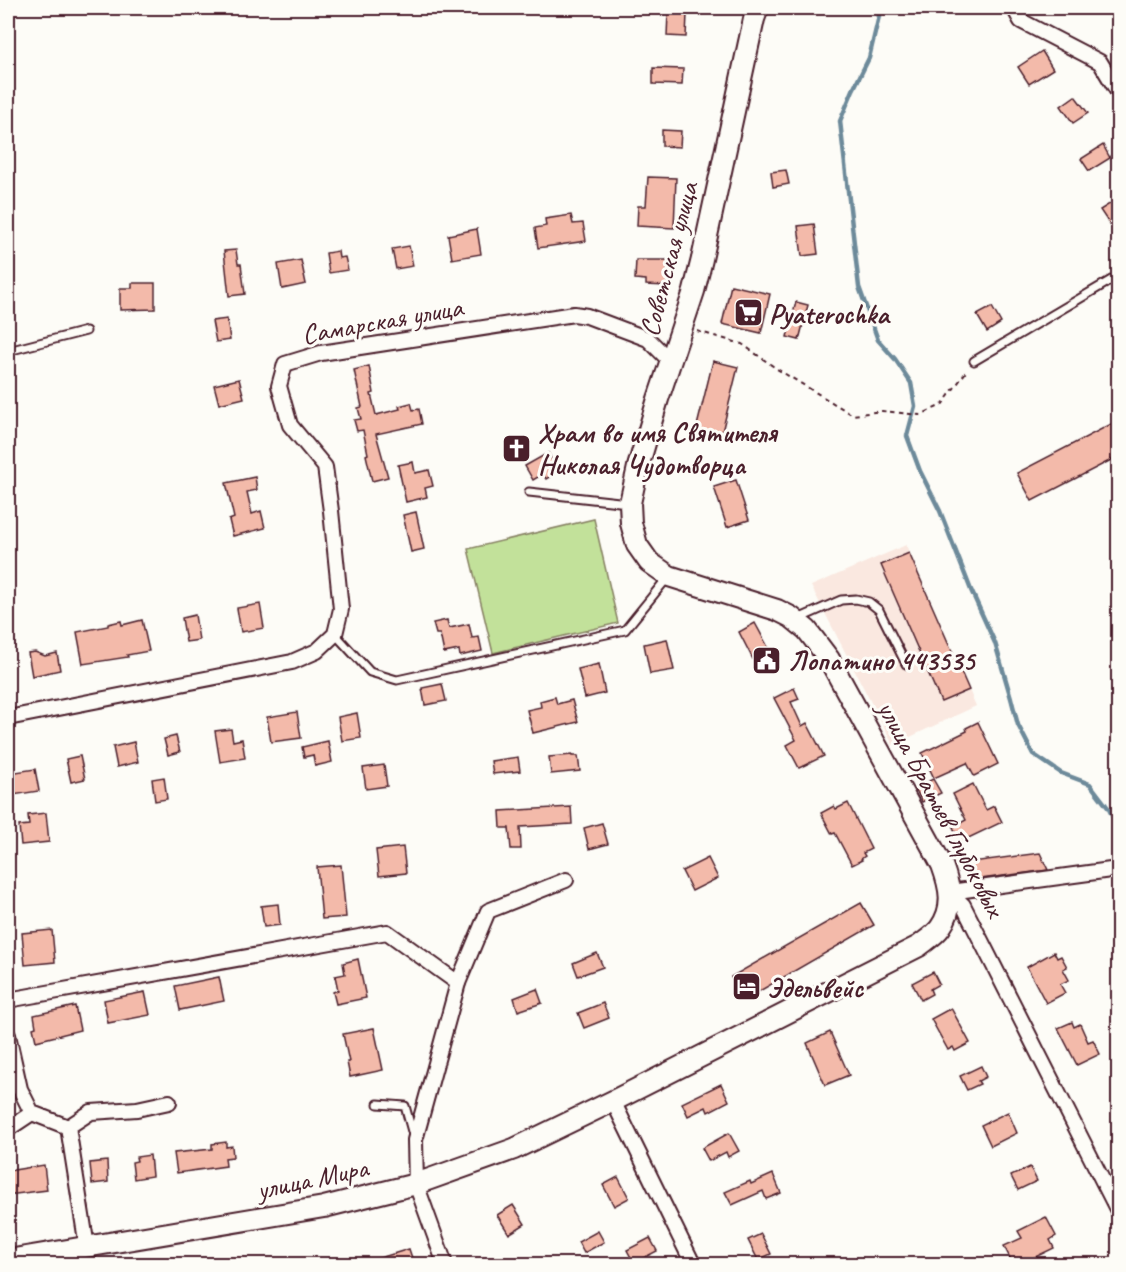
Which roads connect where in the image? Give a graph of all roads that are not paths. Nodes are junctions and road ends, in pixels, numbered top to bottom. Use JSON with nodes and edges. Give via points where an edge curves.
{"nodes":[{"id":1,"x":758,"y":8,"type":"edge"},
{"id":2,"x":1014,"y":8,"type":"edge"},
{"id":3,"x":1119,"y":92,"type":"edge"},
{"id":4,"x":1119,"y":276,"type":"edge"},
{"id":5,"x":86,"y":331,"type":"dead end"},
{"id":6,"x":8,"y":351,"type":"edge"},
{"id":7,"x":670,"y":361,"type":"junction"},
{"id":8,"x":974,"y":361,"type":"road end"},
{"id":9,"x":529,"y":492,"type":"dead end"},
{"id":10,"x":630,"y":503,"type":"junction"},
{"id":11,"x":630,"y":523,"type":"joint"},
{"id":12,"x":669,"y":576,"type":"junction"},
{"id":13,"x":795,"y":620,"type":"junction"},
{"id":14,"x":335,"y":634,"type":"junction"},
{"id":15,"x":906,"y":663,"type":"dead end"},
{"id":16,"x":8,"y":718,"type":"edge"},
{"id":17,"x":1116,"y":870,"type":"edge"},
{"id":18,"x":566,"y":880,"type":"dead end"},
{"id":19,"x":950,"y":892,"type":"junction"},
{"id":20,"x":458,"y":983,"type":"junction"},
{"id":21,"x":8,"y":1000,"type":"edge"},
{"id":22,"x":8,"y":1035,"type":"edge"},
{"id":23,"x":613,"y":1101,"type":"junction"},
{"id":24,"x":169,"y":1102,"type":"dead end"},
{"id":25,"x":378,"y":1104,"type":"dead end"},
{"id":26,"x":32,"y":1113,"type":"junction"},
{"id":27,"x":68,"y":1127,"type":"junction"},
{"id":28,"x":8,"y":1129,"type":"edge"},
{"id":29,"x":415,"y":1140,"type":"junction"},
{"id":30,"x":416,"y":1184,"type":"junction"},
{"id":31,"x":1119,"y":1211,"type":"edge"},
{"id":32,"x":87,"y":1247,"type":"junction"},
{"id":33,"x":8,"y":1260,"type":"edge"},
{"id":34,"x":445,"y":1264,"type":"edge"},
{"id":35,"x":693,"y":1264,"type":"edge"}],
"edges":[{"from":1,"to":7,"type":"street","name":"Советская улица","via":[[702,259]]},
{"from":2,"to":3,"type":"street","via":[[1021,21],[1100,62]]},
{"from":4,"to":8,"type":"lane"},
{"from":5,"to":6,"type":"lane"},
{"from":7,"to":10,"type":"street","name":"Советская улица"},
{"from":7,"to":14,"type":"street","name":"Самарская улица","via":[[648,339],[574,314],[321,353],[285,364],[279,386],[290,424],[325,467],[341,609]]},
{"from":9,"to":10,"type":"lane"},
{"from":10,"to":11,"type":"street","name":"Советская улица"},
{"from":11,"to":12,"type":"street","name":"улица Братьев Глубоковых","via":[[637,545],[649,562]]},
{"from":12,"to":13,"type":"street","name":"улица Братьев Глубоковых","via":[[777,610]]},
{"from":12,"to":14,"type":"lane","via":[[625,630],[397,680],[370,672]]},
{"from":13,"to":15,"type":"lane","via":[[842,600],[869,602],[879,610]]},
{"from":13,"to":19,"type":"street","name":"улица Братьев Глубоковых","via":[[818,643],[844,684],[936,852]]},
{"from":14,"to":16,"type":"street","via":[[317,651],[292,662]]},
{"from":17,"to":19,"type":"street"},
{"from":18,"to":20,"type":"street","via":[[488,911]]},
{"from":19,"to":23,"type":"street","name":"улица Мира","via":[[949,908],[940,929],[918,946]]},
{"from":19,"to":31,"type":"street","name":"улица Братьев Глубоковых","via":[[963,905]]},
{"from":20,"to":21,"type":"street","via":[[387,932]]},
{"from":20,"to":29,"type":"street"},
{"from":22,"to":26,"type":"street","via":[[20,1089]]},
{"from":23,"to":30,"type":"street","name":"улица Мира","via":[[514,1149]]},
{"from":23,"to":35,"type":"street"},
{"from":24,"to":27,"type":"street","via":[[91,1112]]},
{"from":25,"to":29,"type":"lane","via":[[405,1106]]},
{"from":26,"to":27,"type":"street"},
{"from":26,"to":28,"type":"street"},
{"from":27,"to":32,"type":"street"},
{"from":29,"to":30,"type":"street"},
{"from":30,"to":32,"type":"street","name":"улица Мира","via":[[324,1207]]},
{"from":30,"to":34,"type":"street"},
{"from":32,"to":33,"type":"street","name":"улица Мира"}]}
